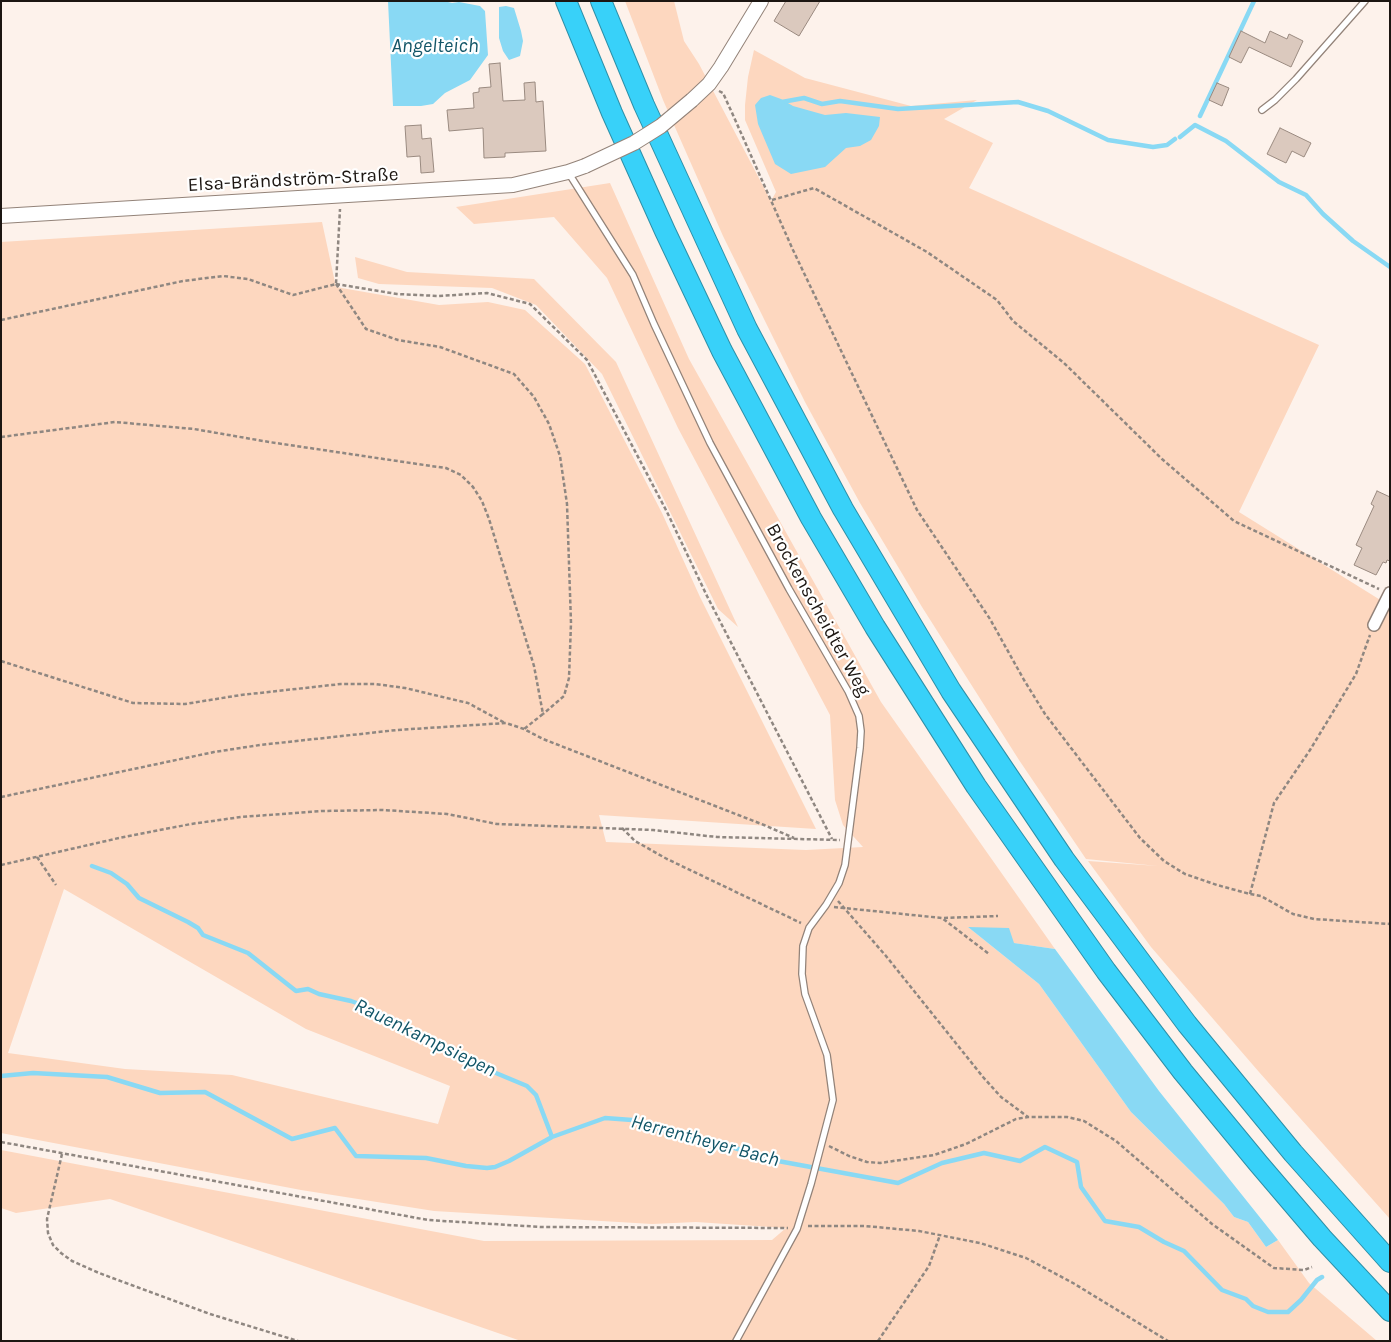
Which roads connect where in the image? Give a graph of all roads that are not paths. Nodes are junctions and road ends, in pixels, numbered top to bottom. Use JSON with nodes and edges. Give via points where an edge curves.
{"nodes":[{"id":1,"x":566,"y":1,"type":"edge"},
{"id":2,"x":601,"y":1,"type":"edge"},
{"id":3,"x":761,"y":1,"type":"edge"},
{"id":4,"x":1365,"y":1,"type":"edge"},
{"id":5,"x":1262,"y":110,"type":"dead end"},
{"id":6,"x":568,"y":172,"type":"junction"},
{"id":7,"x":1,"y":216,"type":"edge"},
{"id":8,"x":1390,"y":593,"type":"edge"},
{"id":9,"x":1374,"y":625,"type":"road end"},
{"id":10,"x":1390,"y":1262,"type":"edge"},
{"id":11,"x":1390,"y":1311,"type":"edge"},
{"id":12,"x":736,"y":1341,"type":"edge"}],
"edges":[{"from":1,"to":11,"type":"highway","via":[[620,131],[722,351],[811,518],[875,627],[976,786],[1106,972],[1258,1163]]},
{"from":2,"to":10,"type":"highway","via":[[644,105],[752,338],[843,509],[946,682],[1064,858],[1186,1024],[1293,1153]]},
{"from":3,"to":6,"type":"street","name":"Elsa-Brändström-Straße","bridge":true,"via":[[728,57],[692,100],[634,143]]},
{"from":4,"to":5,"type":"lane","via":[[1296,79]]},
{"from":6,"to":7,"type":"street","name":"Elsa-Brändström-Straße","via":[[513,185]]},
{"from":6,"to":12,"type":"lane","name":"Brockenscheidter Weg","via":[[633,275],[710,443],[848,690],[859,716],[860,748],[845,865],[839,884],[809,928],[803,946],[805,994],[827,1055],[833,1100],[797,1229]]},
{"from":8,"to":9,"type":"street"}]}
